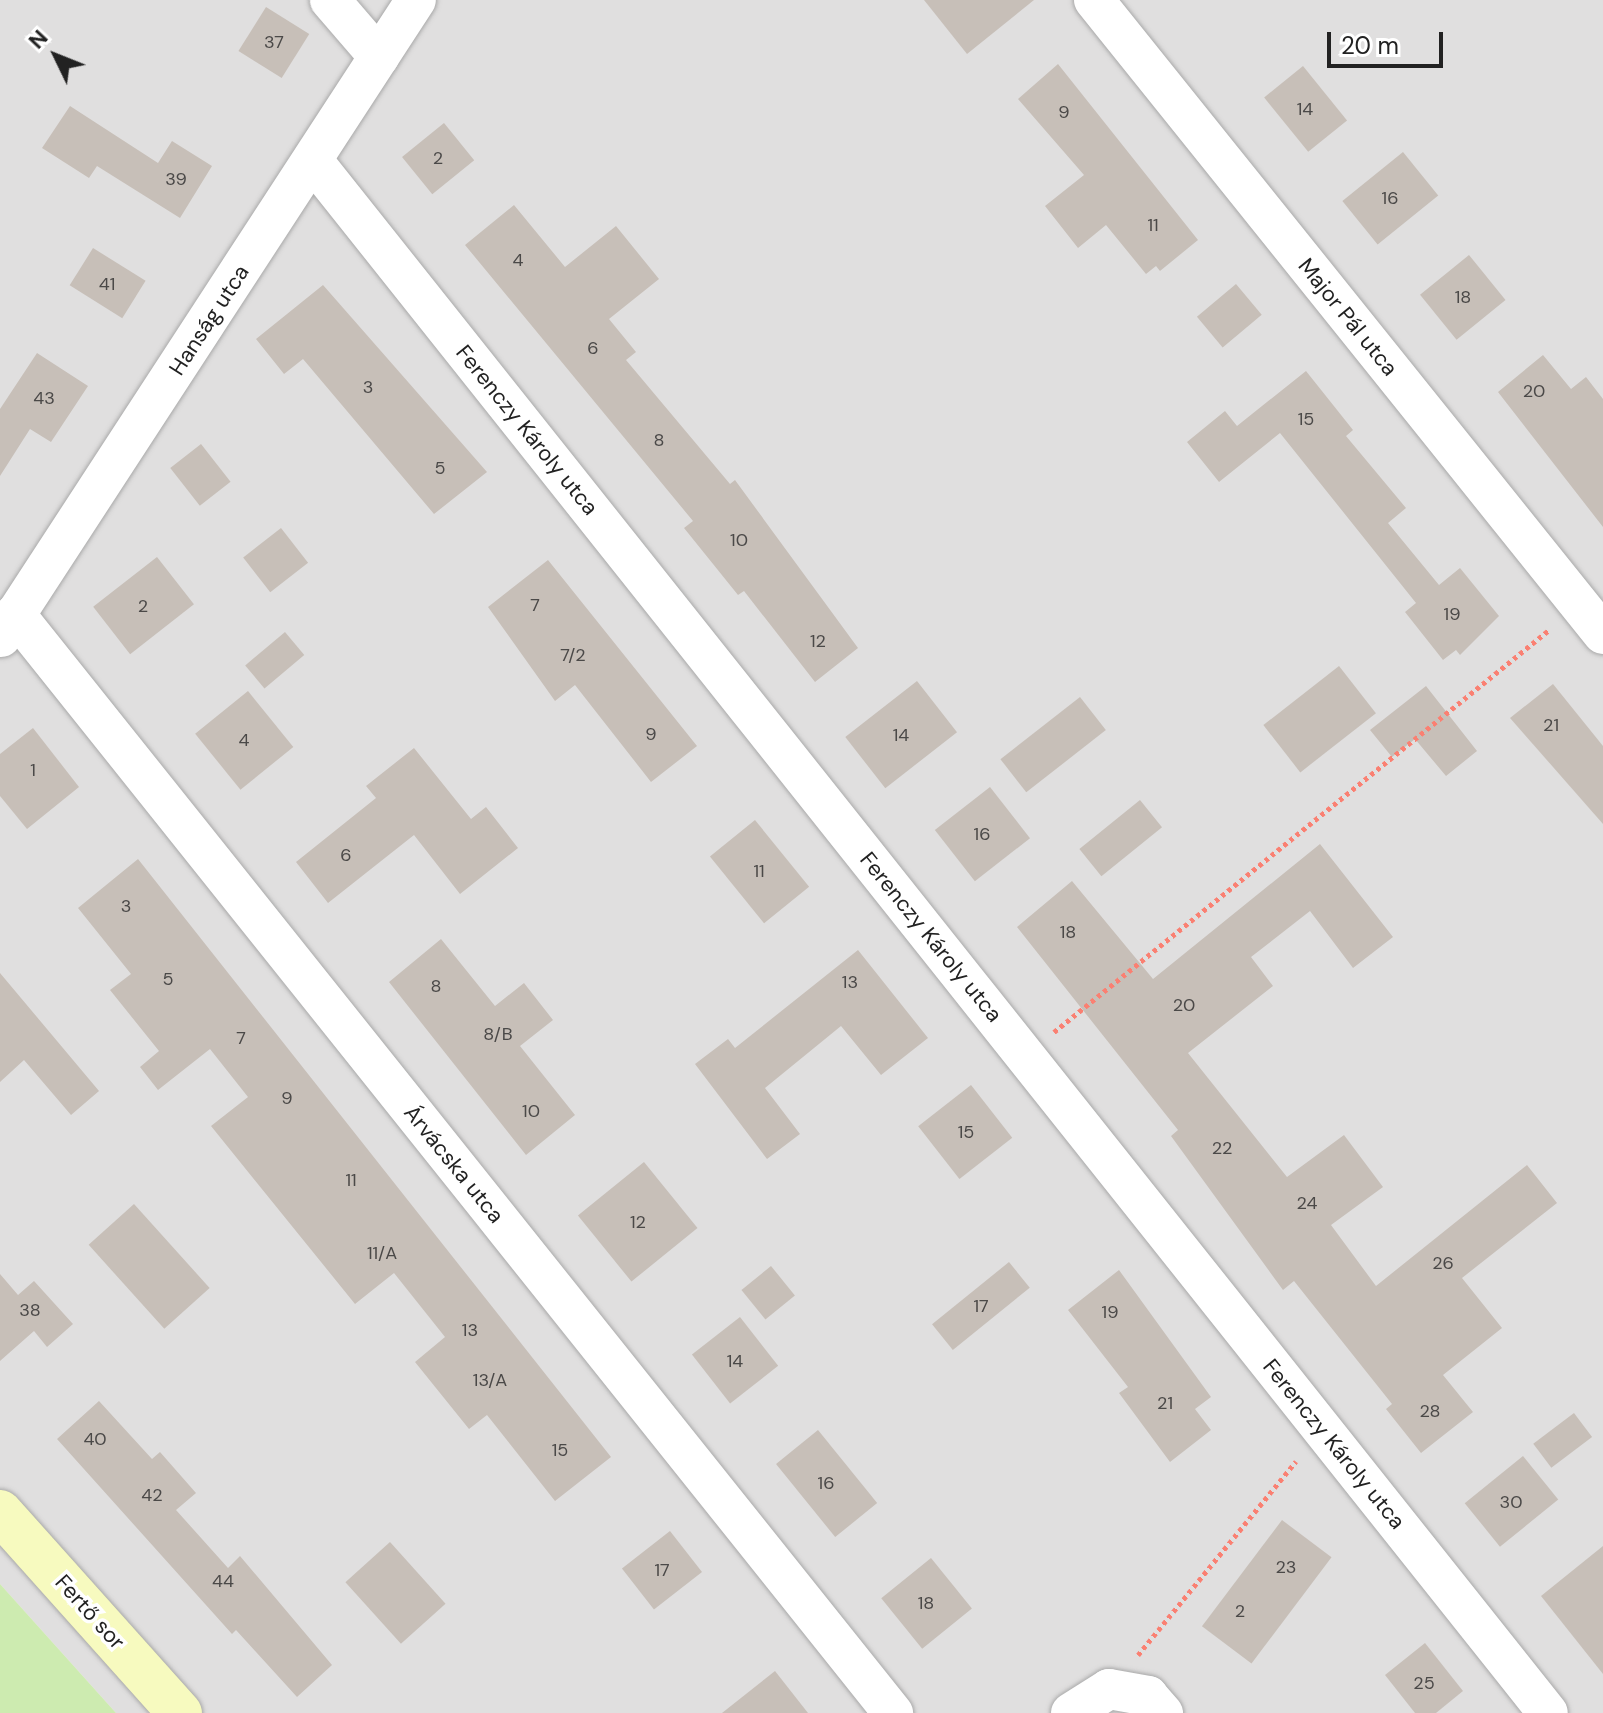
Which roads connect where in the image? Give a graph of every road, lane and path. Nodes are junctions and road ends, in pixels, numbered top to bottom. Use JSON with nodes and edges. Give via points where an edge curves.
{"nodes":[{"id":1,"x":330,"y":0,"type":"edge"},
{"id":2,"x":416,"y":0,"type":"edge"},
{"id":3,"x":1094,"y":0,"type":"edge"},
{"id":4,"x":379,"y":57,"type":"junction"},
{"id":5,"x":313,"y":161,"type":"junction"},
{"id":6,"x":1592,"y":619,"type":"edge"},
{"id":7,"x":8,"y":626,"type":"edge"},
{"id":8,"x":1025,"y":1056,"type":"junction"},
{"id":9,"x":1323,"y":1430,"type":"junction"},
{"id":10,"x":0,"y":1512,"type":"edge"},
{"id":11,"x":1109,"y":1689,"type":"junction"},
{"id":12,"x":1155,"y":1704,"type":"edge"},
{"id":13,"x":180,"y":1713,"type":"edge"},
{"id":14,"x":893,"y":1713,"type":"edge"},
{"id":15,"x":1071,"y":1713,"type":"edge"},
{"id":16,"x":1548,"y":1713,"type":"edge"}],
"edges":[{"from":1,"to":4,"type":"street"},
{"from":2,"to":4,"type":"street","name":"Hanság utca"},
{"from":3,"to":6,"type":"street","name":"Major Pál utca"},
{"from":4,"to":5,"type":"street","name":"Hanság utca"},
{"from":5,"to":7,"type":"street","name":"Hanság utca"},
{"from":5,"to":8,"type":"street","name":"Ferenczy Károly utca"},
{"from":6,"to":8,"type":"path"},
{"from":7,"to":14,"type":"street","name":"Árvácska utca"},
{"from":8,"to":9,"type":"street","name":"Ferenczy Károly utca"},
{"from":9,"to":11,"type":"path"},
{"from":9,"to":16,"type":"street","name":"Ferenczy Károly utca"},
{"from":10,"to":13,"type":"street","name":"Fertő sor"},
{"from":11,"to":12,"type":"street"},
{"from":11,"to":15,"type":"street"}]}
